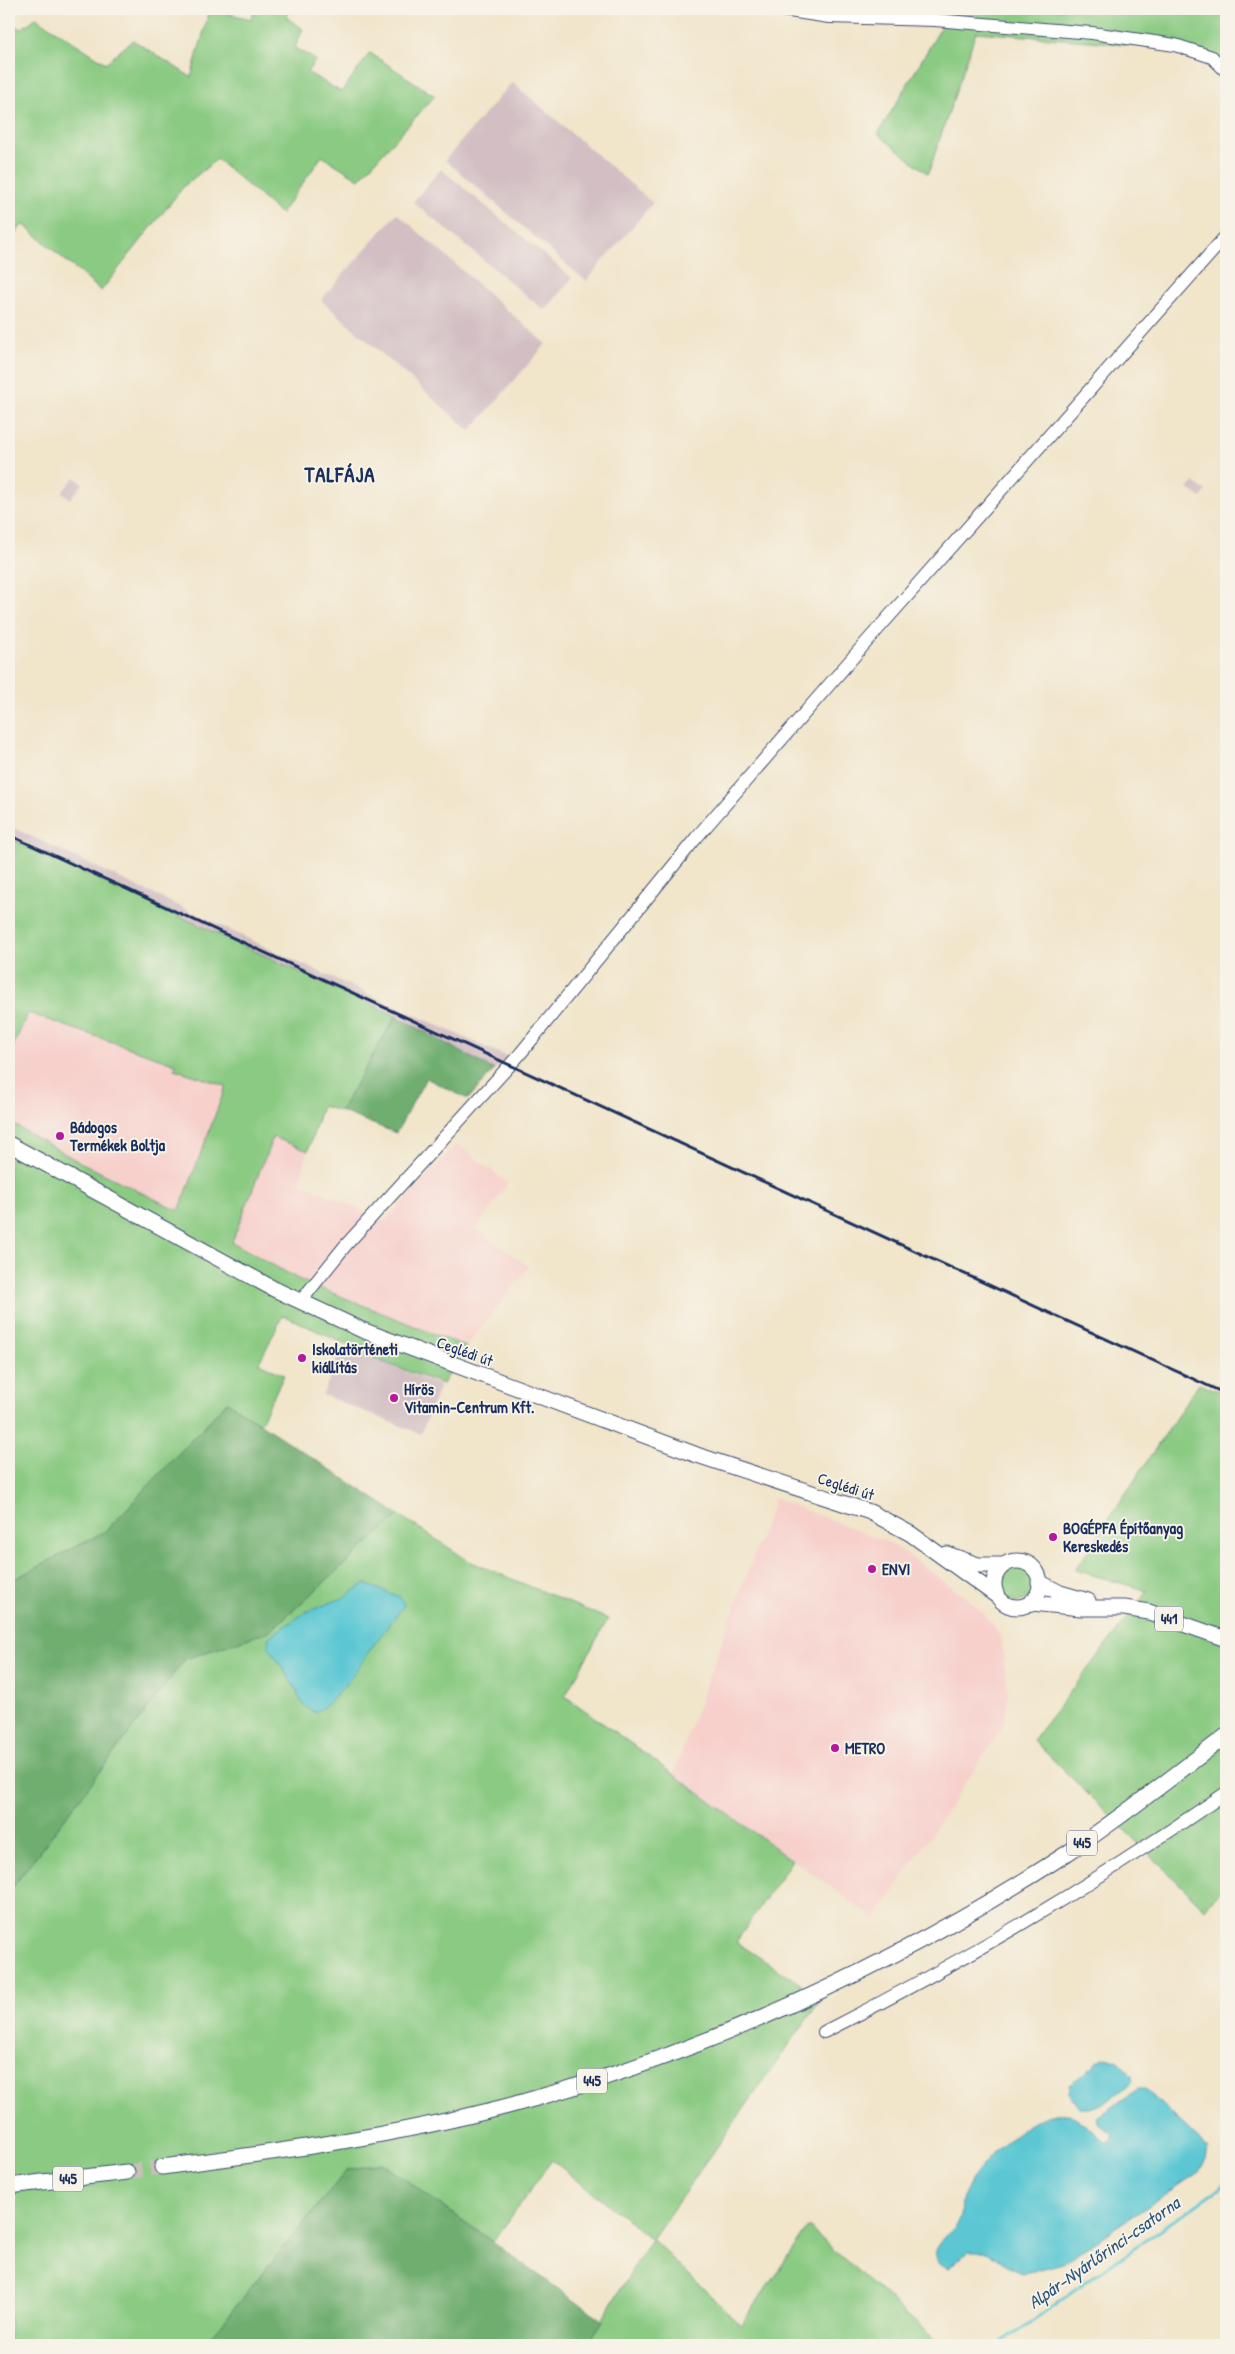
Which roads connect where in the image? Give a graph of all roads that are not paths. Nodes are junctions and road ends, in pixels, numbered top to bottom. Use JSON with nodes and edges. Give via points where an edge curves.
{"nodes":[{"id":1,"x":776,"y":9,"type":"edge"},
{"id":2,"x":1226,"y":71,"type":"edge"},
{"id":3,"x":1226,"y":236,"type":"edge"},
{"id":4,"x":9,"y":1144,"type":"edge"},
{"id":5,"x":300,"y":1302,"type":"junction"},
{"id":6,"x":928,"y":1545,"type":"junction"},
{"id":7,"x":1004,"y":1565,"type":"junction"},
{"id":8,"x":1039,"y":1582,"type":"junction"},
{"id":9,"x":997,"y":1596,"type":"junction"},
{"id":10,"x":1032,"y":1603,"type":"junction"},
{"id":11,"x":1109,"y":1607,"type":"junction"},
{"id":12,"x":1226,"y":1639,"type":"edge"},
{"id":13,"x":1226,"y":1736,"type":"edge"},
{"id":14,"x":1226,"y":1793,"type":"edge"},
{"id":15,"x":824,"y":2032,"type":"dead end"},
{"id":16,"x":162,"y":2167,"type":"tunnel mouth"},
{"id":17,"x":127,"y":2172,"type":"tunnel mouth"},
{"id":18,"x":9,"y":2186,"type":"edge"}],
"edges":[{"from":1,"to":2,"type":"street","via":[[829,17],[935,20],[1092,33],[1175,45],[1212,57]]},
{"from":3,"to":5,"type":"street","via":[[696,838],[520,1054],[345,1246]]},
{"from":4,"to":5,"type":"main road","name":"Ceglédi út","number":"441"},
{"from":5,"to":6,"type":"main road","name":"Ceglédi út","number":"441","via":[[452,1365],[697,1454],[870,1512]]},
{"from":6,"to":7,"type":"main road","name":"Ceglédi út","number":"441","via":[[978,1565]]},
{"from":6,"to":9,"type":"main road","name":"Ceglédi út","number":"441"},
{"from":7,"to":8,"type":"main road","number":"441","via":[[1023,1562],[1036,1573]]},
{"from":7,"to":9,"type":"main road","via":[[994,1579]]},
{"from":8,"to":10,"type":"main road","via":[[1038,1593]]},
{"from":8,"to":11,"type":"main road","number":"441","via":[[1060,1593]]},
{"from":9,"to":10,"type":"main road","number":"441","via":[[1014,1607]]},
{"from":10,"to":11,"type":"main road","number":"441"},
{"from":11,"to":12,"type":"main road","number":"441","via":[[1149,1612]]},
{"from":13,"to":16,"type":"main road","number":"445","via":[[1068,1853],[991,1901],[855,1976],[744,2025],[604,2078],[443,2122],[300,2149]]},
{"from":14,"to":15,"type":"street","via":[[1015,1928]]},
{"from":17,"to":18,"type":"main road","number":"445"}]}
